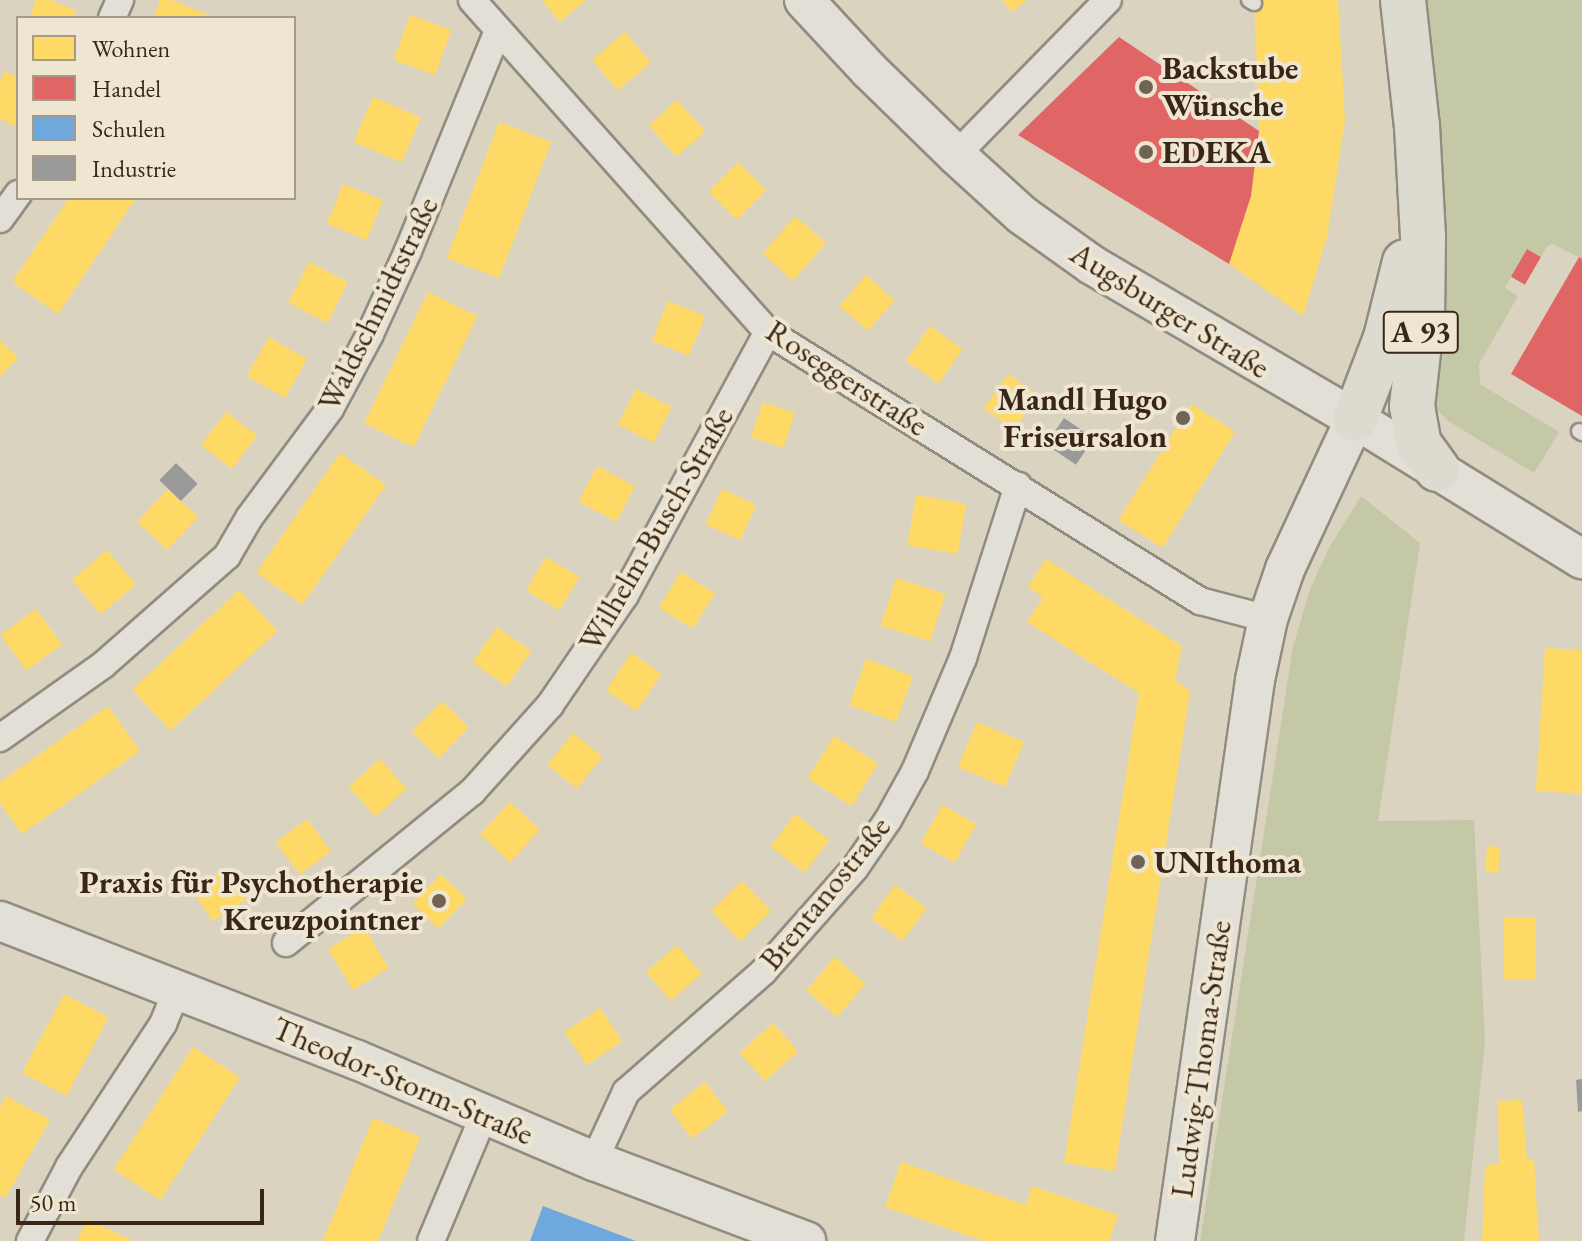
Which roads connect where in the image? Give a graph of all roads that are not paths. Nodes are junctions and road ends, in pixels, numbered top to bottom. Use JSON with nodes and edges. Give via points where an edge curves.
{"nodes":[{"id":1,"x":472,"y":0,"type":"edge"},
{"id":2,"x":804,"y":0,"type":"edge"},
{"id":3,"x":1108,"y":0,"type":"edge"},
{"id":4,"x":1403,"y":0,"type":"edge"},
{"id":5,"x":498,"y":31,"type":"junction"},
{"id":6,"x":956,"y":155,"type":"junction"},
{"id":7,"x":1419,"y":189,"type":"junction"},
{"id":8,"x":16,"y":197,"type":"edge"},
{"id":9,"x":0,"y":219,"type":"edge"},
{"id":10,"x":768,"y":332,"type":"junction"},
{"id":11,"x":1355,"y":419,"type":"junction"},
{"id":12,"x":1437,"y":469,"type":"junction"},
{"id":13,"x":1018,"y":486,"type":"junction"},
{"id":14,"x":1582,"y":559,"type":"edge"},
{"id":15,"x":1268,"y":619,"type":"junction"},
{"id":16,"x":0,"y":738,"type":"edge"},
{"id":17,"x":0,"y":921,"type":"edge"},
{"id":18,"x":286,"y":943,"type":"dead end"},
{"id":19,"x":177,"y":989,"type":"junction"},
{"id":20,"x":484,"y":1115,"type":"junction"},
{"id":21,"x":594,"y":1161,"type":"junction"},
{"id":22,"x":30,"y":1241,"type":"edge"},
{"id":23,"x":431,"y":1241,"type":"edge"},
{"id":24,"x":806,"y":1241,"type":"edge"},
{"id":25,"x":1175,"y":1241,"type":"edge"}],
"edges":[{"from":1,"to":5,"type":"street","name":"Roseggerstraße"},
{"from":2,"to":6,"type":"street","name":"Augsburger Straße"},
{"from":3,"to":6,"type":"street"},
{"from":4,"to":7,"type":"highway","number":"A 93"},
{"from":5,"to":10,"type":"street","name":"Roseggerstraße"},
{"from":5,"to":16,"type":"street","name":"Waldschmidtstraße","via":[[370,334],[330,409],[227,556],[103,665]]},
{"from":6,"to":11,"type":"street","name":"Augsburger Straße","via":[[1022,215],[1092,265]]},
{"from":7,"to":11,"type":"highway","number":"A 93","via":[[1396,305]]},
{"from":7,"to":12,"type":"highway","number":"A 93","via":[[1423,302],[1412,406],[1419,444]]},
{"from":8,"to":9,"type":"street"},
{"from":10,"to":13,"type":"street","name":"Roseggerstraße"},
{"from":10,"to":18,"type":"street","name":"Wilhelm-Busch-Straße","via":[[625,595],[550,705],[472,792]]},
{"from":11,"to":12,"type":"street","name":"Augsburger Straße"},
{"from":11,"to":15,"type":"street","name":"Ludwig-Thoma-Straße","via":[[1285,569]]},
{"from":12,"to":14,"type":"street","name":"Augsburger Straße"},
{"from":13,"to":15,"type":"street","name":"Roseggerstraße","via":[[1200,601]]},
{"from":13,"to":21,"type":"street","name":"Brentanostraße","via":[[963,658],[888,820],[855,868],[763,972],[626,1092]]},
{"from":15,"to":25,"type":"street","name":"Ludwig-Thoma-Straße"},
{"from":17,"to":19,"type":"street","name":"Theodor-Storm-Straße"},
{"from":19,"to":20,"type":"street","name":"Theodor-Storm-Straße"},
{"from":19,"to":22,"type":"street","via":[[163,1024],[69,1167]]},
{"from":20,"to":21,"type":"street","name":"Theodor-Storm-Straße"},
{"from":20,"to":23,"type":"street"},
{"from":21,"to":24,"type":"street","name":"Theodor-Storm-Straße"}]}
